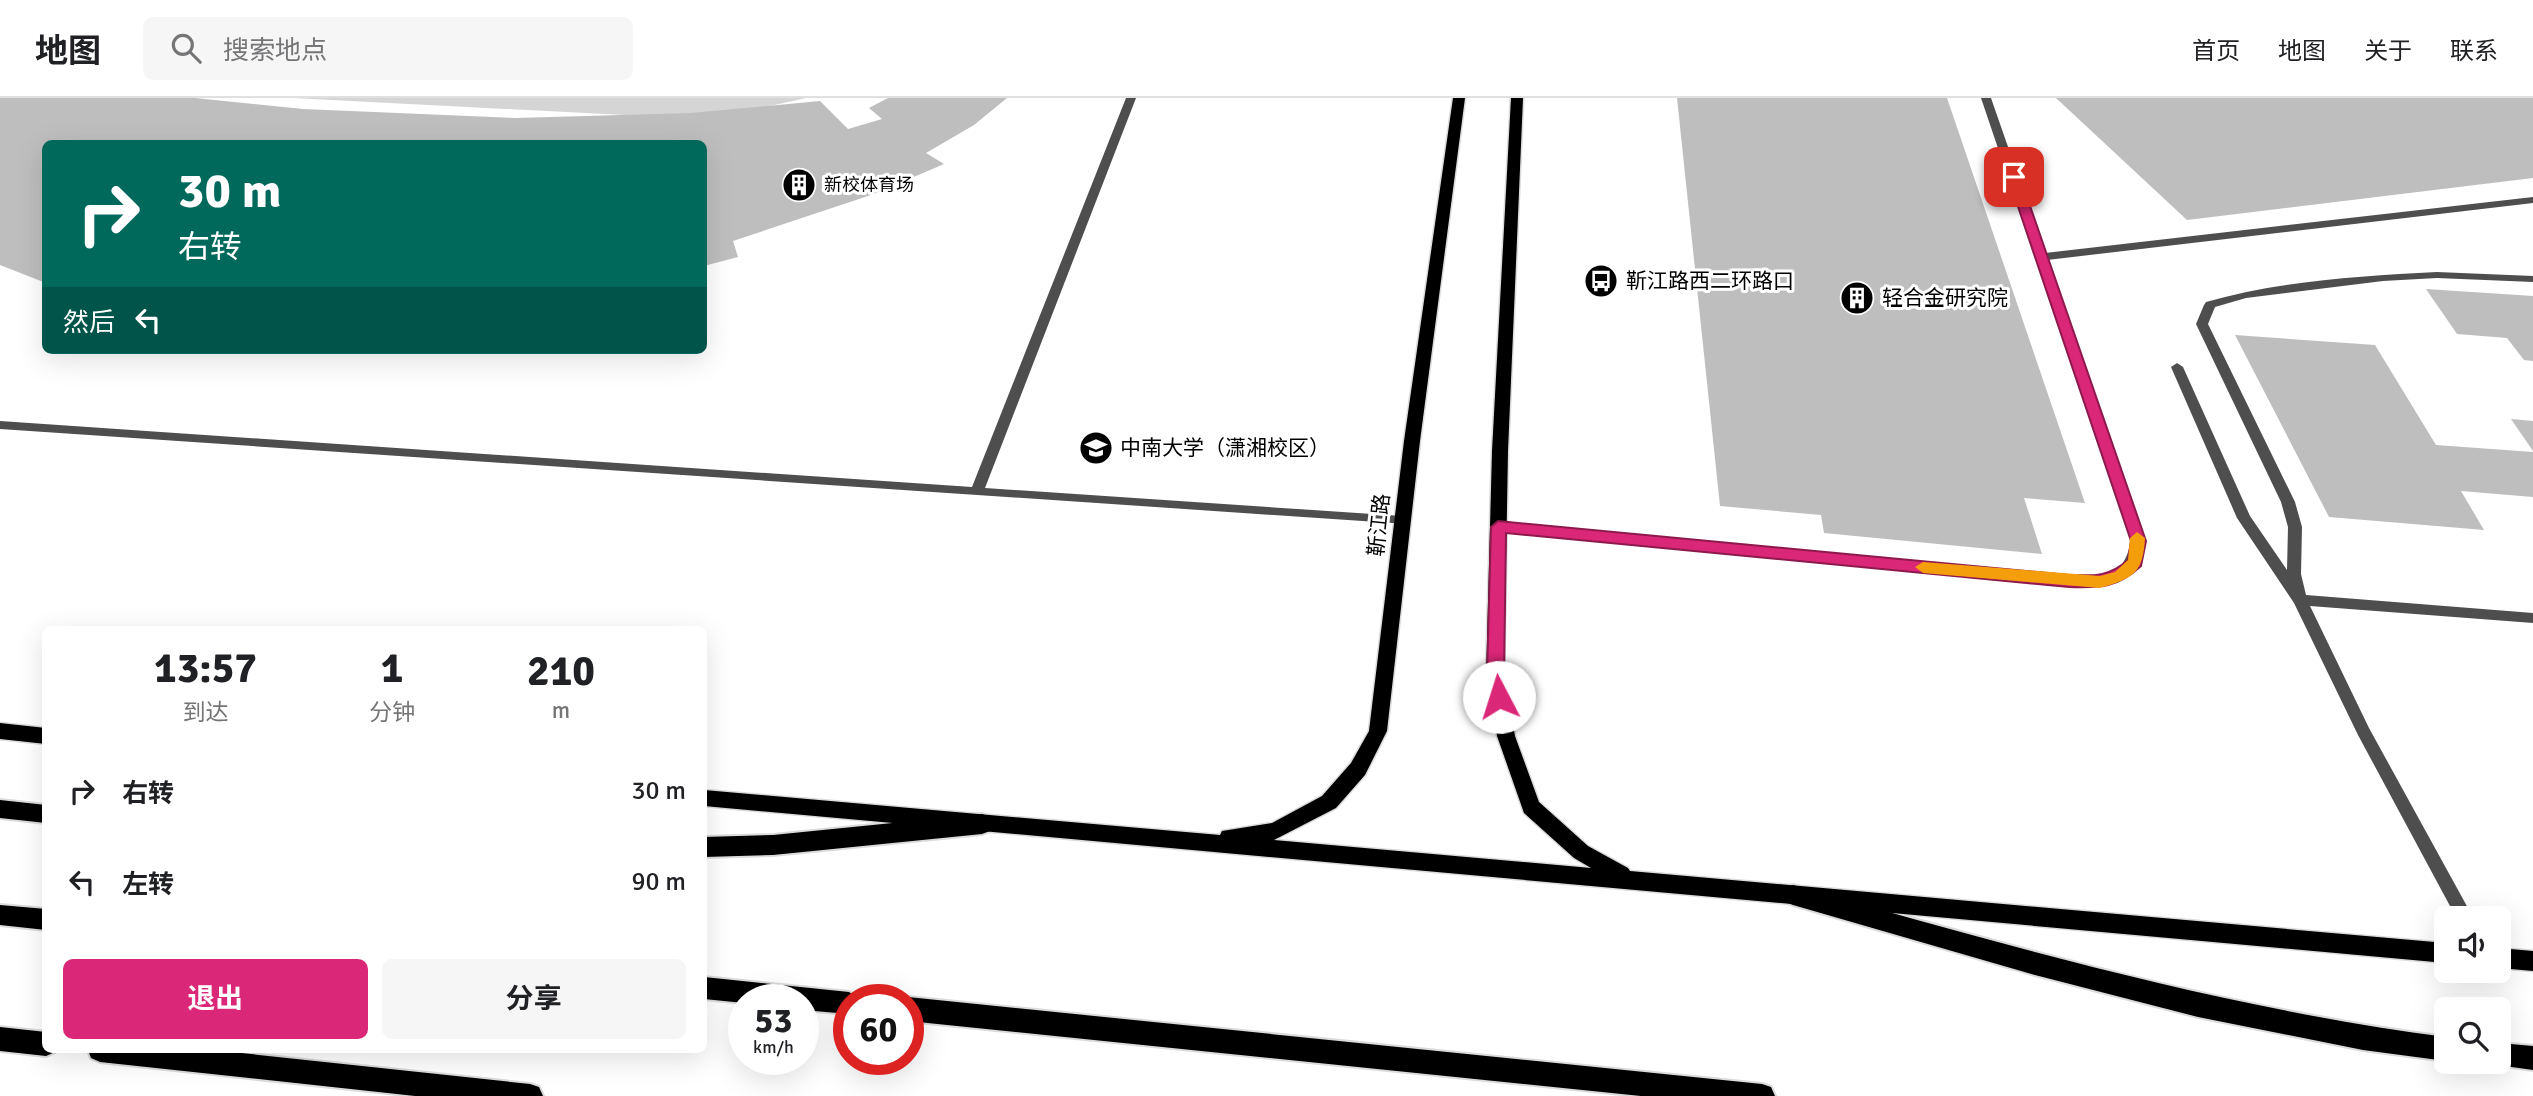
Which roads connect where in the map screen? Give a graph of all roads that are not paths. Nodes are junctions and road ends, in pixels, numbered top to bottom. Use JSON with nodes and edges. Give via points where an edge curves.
{"nodes":[{"id":1,"x":1131,"y":98,"type":"edge"},
{"id":2,"x":1459,"y":98,"type":"edge"},
{"id":3,"x":1517,"y":98,"type":"edge"},
{"id":4,"x":1986,"y":98,"type":"edge"},
{"id":5,"x":2533,"y":200,"type":"edge"},
{"id":6,"x":2042,"y":257,"type":"junction"},
{"id":7,"x":2533,"y":279,"type":"edge"},
{"id":8,"x":2177,"y":367,"type":"dead end"},
{"id":9,"x":0,"y":425,"type":"edge"},
{"id":10,"x":977,"y":492,"type":"junction"},
{"id":11,"x":1402,"y":521,"type":"junction"},
{"id":12,"x":1498,"y":527,"type":"junction"},
{"id":13,"x":2300,"y":600,"type":"junction"},
{"id":14,"x":2533,"y":618,"type":"edge"},
{"id":15,"x":0,"y":732,"type":"edge"},
{"id":16,"x":42,"y":736,"type":"edge"},
{"id":17,"x":707,"y":798,"type":"edge"},
{"id":18,"x":0,"y":809,"type":"edge"},
{"id":19,"x":42,"y":814,"type":"edge"},
{"id":20,"x":982,"y":824,"type":"junction"},
{"id":21,"x":1196,"y":842,"type":"junction"},
{"id":22,"x":707,"y":847,"type":"edge"},
{"id":23,"x":1627,"y":878,"type":"junction"},
{"id":24,"x":1793,"y":895,"type":"junction"},
{"id":25,"x":2459,"y":906,"type":"edge"},
{"id":26,"x":0,"y":915,"type":"edge"},
{"id":27,"x":42,"y":920,"type":"edge"},
{"id":28,"x":2434,"y":952,"type":"edge"},
{"id":29,"x":2511,"y":959,"type":"edge"},
{"id":30,"x":2533,"y":961,"type":"edge"},
{"id":31,"x":707,"y":988,"type":"edge"},
{"id":32,"x":833,"y":1001,"type":"edge"},
{"id":33,"x":924,"y":1011,"type":"edge"},
{"id":34,"x":0,"y":1039,"type":"edge"},
{"id":35,"x":42,"y":1044,"type":"edge"},
{"id":36,"x":2434,"y":1047,"type":"edge"},
{"id":37,"x":128,"y":1053,"type":"edge"},
{"id":38,"x":2511,"y":1056,"type":"edge"},
{"id":39,"x":2533,"y":1058,"type":"edge"},
{"id":40,"x":530,"y":1096,"type":"edge"},
{"id":41,"x":1762,"y":1096,"type":"edge"}],
"edges":[{"from":1,"to":10,"type":"lane"},
{"from":2,"to":11,"type":"main road","name":"靳江路"},
{"from":3,"to":12,"type":"main road"},
{"from":4,"to":6,"type":"lane"},
{"from":5,"to":6,"type":"lane"},
{"from":6,"to":12,"type":"lane","via":[[2138,541],[2136,562],[2120,576],[2100,582],[2069,581]]},
{"from":7,"to":13,"type":"lane","via":[[2383,278],[2245,295],[2210,305],[2202,324],[2288,502],[2295,527],[2294,574]]},
{"from":8,"to":13,"type":"lane","via":[[2244,519]]},
{"from":9,"to":10,"type":"lane"},
{"from":10,"to":11,"type":"lane"},
{"from":11,"to":21,"type":"main road","name":"靳江路","via":[[1378,731],[1358,769],[1328,802],[1275,831]]},
{"from":12,"to":23,"type":"main road","via":[[1495,677],[1506,736],[1531,807],[1581,852]]},
{"from":13,"to":14,"type":"lane"},
{"from":13,"to":25,"type":"lane","via":[[2363,731]]},
{"from":15,"to":16,"type":"main road"},
{"from":17,"to":20,"type":"main road"},
{"from":18,"to":19,"type":"highway"},
{"from":20,"to":21,"type":"main road"},
{"from":20,"to":22,"type":"highway","via":[[773,845]]},
{"from":21,"to":23,"type":"main road"},
{"from":23,"to":24,"type":"main road"},
{"from":24,"to":28,"type":"main road"},
{"from":24,"to":36,"type":"highway","via":[[2086,977],[2262,1019]]},
{"from":26,"to":27,"type":"highway"},
{"from":29,"to":30,"type":"main road"},
{"from":31,"to":32,"type":"highway"},
{"from":33,"to":41,"type":"highway"},
{"from":34,"to":35,"type":"highway"},
{"from":37,"to":40,"type":"highway"},
{"from":38,"to":39,"type":"highway"}]}
